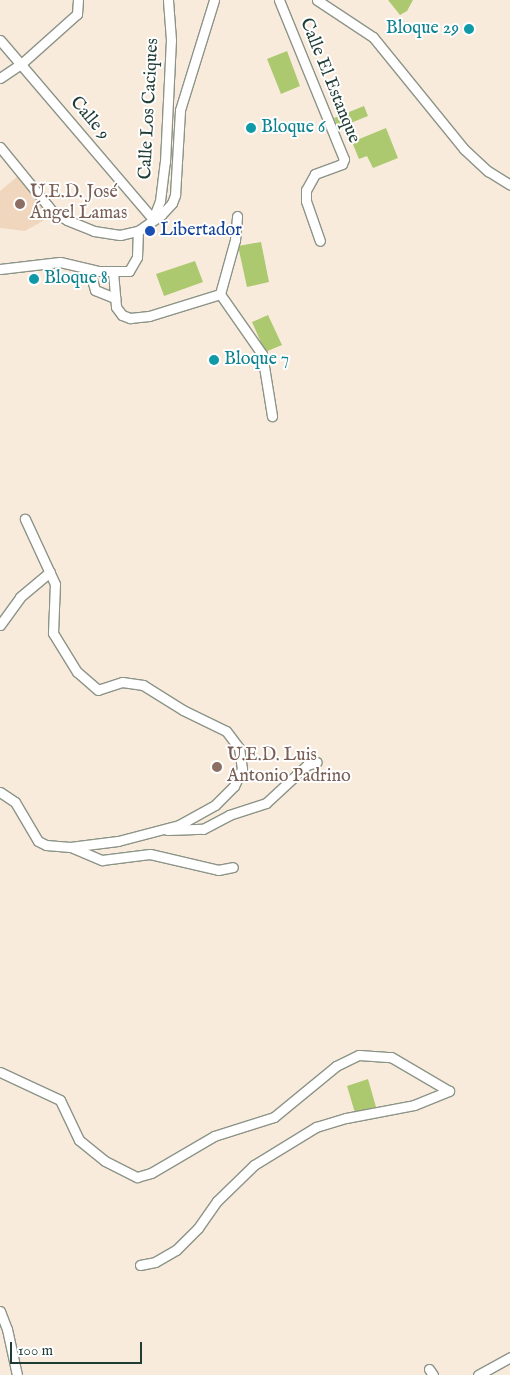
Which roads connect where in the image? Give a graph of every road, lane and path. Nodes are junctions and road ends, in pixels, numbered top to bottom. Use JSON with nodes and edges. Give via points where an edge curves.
{"nodes":[{"id":1,"x":168,"y":0,"type":"edge"},
{"id":2,"x":214,"y":0,"type":"edge"},
{"id":3,"x":279,"y":0,"type":"edge"},
{"id":4,"x":317,"y":0,"type":"edge"},
{"id":5,"x":79,"y":2,"type":"edge"},
{"id":6,"x":0,"y":40,"type":"edge"},
{"id":7,"x":21,"y":64,"type":"junction"},
{"id":8,"x":0,"y":78,"type":"edge"},
{"id":9,"x":0,"y":147,"type":"edge"},
{"id":10,"x":510,"y":185,"type":"edge"},
{"id":11,"x":237,"y":216,"type":"dead end"},
{"id":12,"x":153,"y":219,"type":"junction"},
{"id":13,"x":138,"y":231,"type":"junction"},
{"id":14,"x":320,"y":241,"type":"dead end"},
{"id":15,"x":0,"y":269,"type":"edge"},
{"id":16,"x":89,"y":269,"type":"junction"},
{"id":17,"x":113,"y":272,"type":"junction"},
{"id":18,"x":220,"y":294,"type":"junction"},
{"id":19,"x":115,"y":298,"type":"junction"},
{"id":20,"x":272,"y":416,"type":"dead end"},
{"id":21,"x":25,"y":519,"type":"dead end"},
{"id":22,"x":50,"y":572,"type":"junction"},
{"id":23,"x":0,"y":625,"type":"edge"},
{"id":24,"x":317,"y":762,"type":"dead end"},
{"id":25,"x":0,"y":792,"type":"edge"},
{"id":26,"x":162,"y":830,"type":"junction"},
{"id":27,"x":70,"y":847,"type":"junction"},
{"id":28,"x":233,"y":867,"type":"dead end"},
{"id":29,"x":0,"y":1072,"type":"edge"},
{"id":30,"x":140,"y":1265,"type":"dead end"},
{"id":31,"x":0,"y":1311,"type":"edge"},
{"id":32,"x":510,"y":1357,"type":"edge"},
{"id":33,"x":17,"y":1375,"type":"edge"},
{"id":34,"x":478,"y":1375,"type":"edge"}],
"edges":[{"from":1,"to":12,"type":"street","name":"Calle Los Caciques","via":[[171,40],[165,162],[160,200]]},
{"from":2,"to":12,"type":"street","via":[[180,110],[175,195],[168,210]]},
{"from":3,"to":14,"type":"street","name":"Calle El Estanque","via":[[344,159],[342,164],[315,174],[306,190],[306,201]]},
{"from":4,"to":10,"type":"street","via":[[373,37],[464,149],[488,171]]},
{"from":5,"to":7,"type":"street","via":[[77,14]]},
{"from":6,"to":7,"type":"street","name":"Calle 9"},
{"from":7,"to":8,"type":"street"},
{"from":7,"to":12,"type":"street","name":"Calle 9"},
{"from":9,"to":13,"type":"street","via":[[58,216],[109,234]]},
{"from":11,"to":18,"type":"street","via":[[236,240]]},
{"from":12,"to":13,"type":"street"},
{"from":13,"to":17,"type":"street","via":[[139,248],[133,266],[129,271]]},
{"from":15,"to":16,"type":"street","via":[[60,262]]},
{"from":16,"to":17,"type":"street"},
{"from":16,"to":19,"type":"street","via":[[95,290]]},
{"from":17,"to":19,"type":"street"},
{"from":18,"to":19,"type":"street","via":[[149,316],[130,318],[122,315],[116,307]]},
{"from":18,"to":20,"type":"street","via":[[262,354]]},
{"from":21,"to":22,"type":"street"},
{"from":22,"to":23,"type":"street","via":[[20,597]]},
{"from":22,"to":26,"type":"street","via":[[56,591],[53,633],[88,684],[98,690],[122,682],[143,685],[182,710],[226,731],[239,748],[242,769],[227,794],[203,814]]},
{"from":24,"to":26,"type":"street","via":[[307,765],[266,803],[229,815],[203,829]]},
{"from":25,"to":27,"type":"street","via":[[15,802],[38,841]]},
{"from":26,"to":27,"type":"street","via":[[118,841]]},
{"from":27,"to":28,"type":"street","via":[[102,860],[150,854],[218,870]]},
{"from":29,"to":30,"type":"street","via":[[60,1100],[79,1140],[105,1161],[137,1177],[150,1174],[214,1136],[274,1117],[336,1066],[359,1055],[391,1057],[449,1091],[414,1106],[316,1127],[254,1165],[217,1201],[198,1228],[176,1250],[155,1262]]},
{"from":31,"to":33,"type":"street"},
{"from":32,"to":34,"type":"street"}]}
